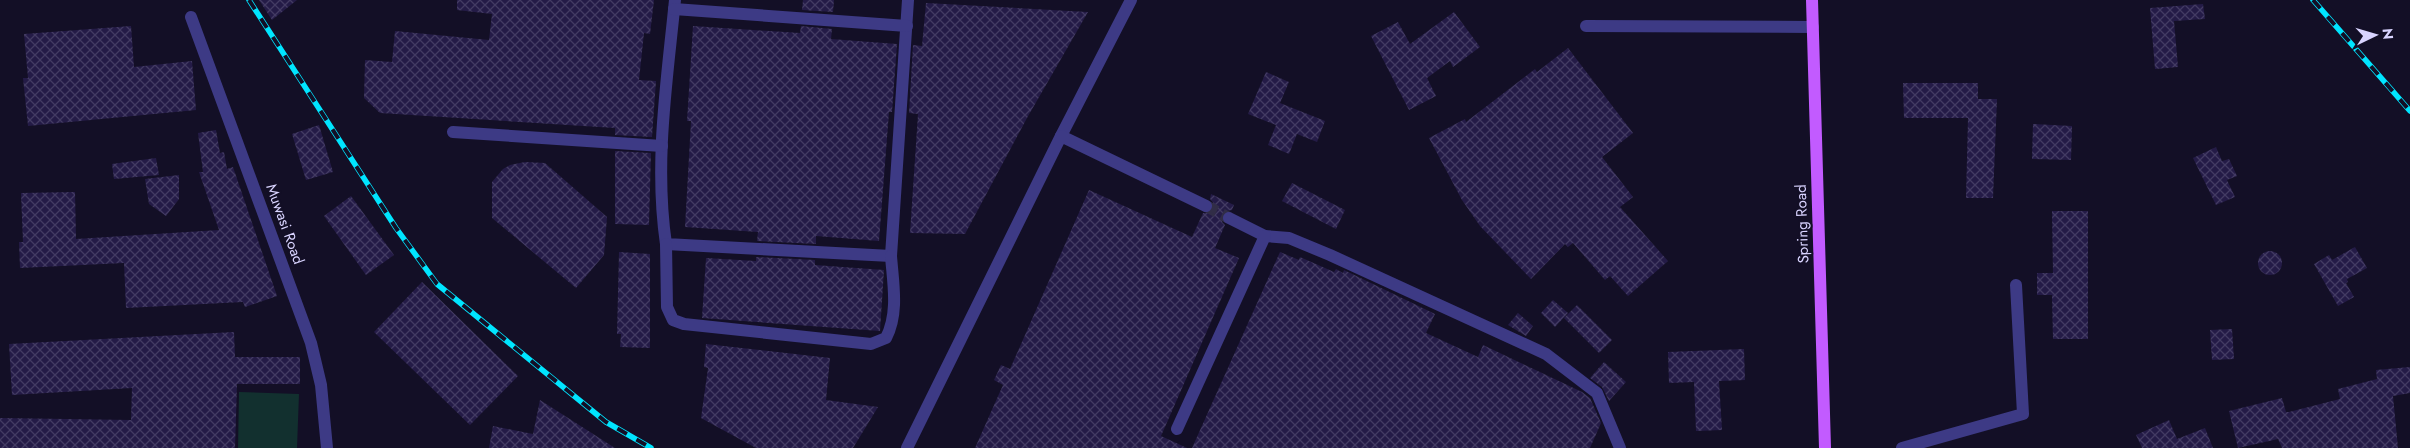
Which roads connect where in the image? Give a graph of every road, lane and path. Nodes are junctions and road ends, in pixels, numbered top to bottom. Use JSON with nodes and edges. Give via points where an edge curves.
{"nodes":[{"id":1,"x":908,"y":0,"type":"edge"},
{"id":2,"x":1131,"y":0,"type":"edge"},
{"id":3,"x":1812,"y":0,"type":"edge"},
{"id":4,"x":674,"y":5,"type":"edge"},
{"id":5,"x":191,"y":17,"type":"dead end"},
{"id":6,"x":907,"y":26,"type":"junction"},
{"id":7,"x":1586,"y":26,"type":"dead end"},
{"id":8,"x":1813,"y":27,"type":"junction"},
{"id":9,"x":453,"y":132,"type":"dead end"},
{"id":10,"x":1061,"y":136,"type":"junction"},
{"id":11,"x":662,"y":146,"type":"junction"},
{"id":12,"x":1206,"y":206,"type":"tunnel mouth"},
{"id":13,"x":1229,"y":218,"type":"tunnel mouth"},
{"id":14,"x":1265,"y":236,"type":"junction"},
{"id":15,"x":666,"y":244,"type":"junction"},
{"id":16,"x":891,"y":256,"type":"junction"},
{"id":17,"x":2016,"y":286,"type":"dead end"},
{"id":18,"x":1177,"y":429,"type":"dead end"},
{"id":19,"x":327,"y":448,"type":"edge"},
{"id":20,"x":907,"y":448,"type":"edge"},
{"id":21,"x":1620,"y":448,"type":"edge"},
{"id":22,"x":1825,"y":448,"type":"edge"},
{"id":23,"x":1902,"y":448,"type":"edge"}],
"edges":[{"from":1,"to":6,"type":"lane"},
{"from":2,"to":10,"type":"lane"},
{"from":3,"to":8,"type":"main road","name":"Spring Road"},
{"from":4,"to":6,"type":"lane"},
{"from":4,"to":11,"type":"lane"},
{"from":5,"to":19,"type":"lane","name":"Muwasi Road","via":[[311,343],[321,385]]},
{"from":6,"to":16,"type":"lane"},
{"from":7,"to":8,"type":"lane"},
{"from":8,"to":22,"type":"main road","name":"Spring Road"},
{"from":9,"to":11,"type":"lane"},
{"from":10,"to":12,"type":"lane"},
{"from":10,"to":20,"type":"lane"},
{"from":11,"to":15,"type":"lane","via":[[662,216]]},
{"from":13,"to":14,"type":"lane"},
{"from":14,"to":18,"type":"lane"},
{"from":14,"to":21,"type":"lane","via":[[1289,238],[1330,255],[1546,354],[1596,393]]},
{"from":15,"to":16,"type":"lane"},
{"from":15,"to":16,"type":"lane","via":[[667,307],[673,320],[684,324],[871,344],[886,338],[891,327],[894,304]]},
{"from":17,"to":23,"type":"lane","via":[[2023,414]]}]}
